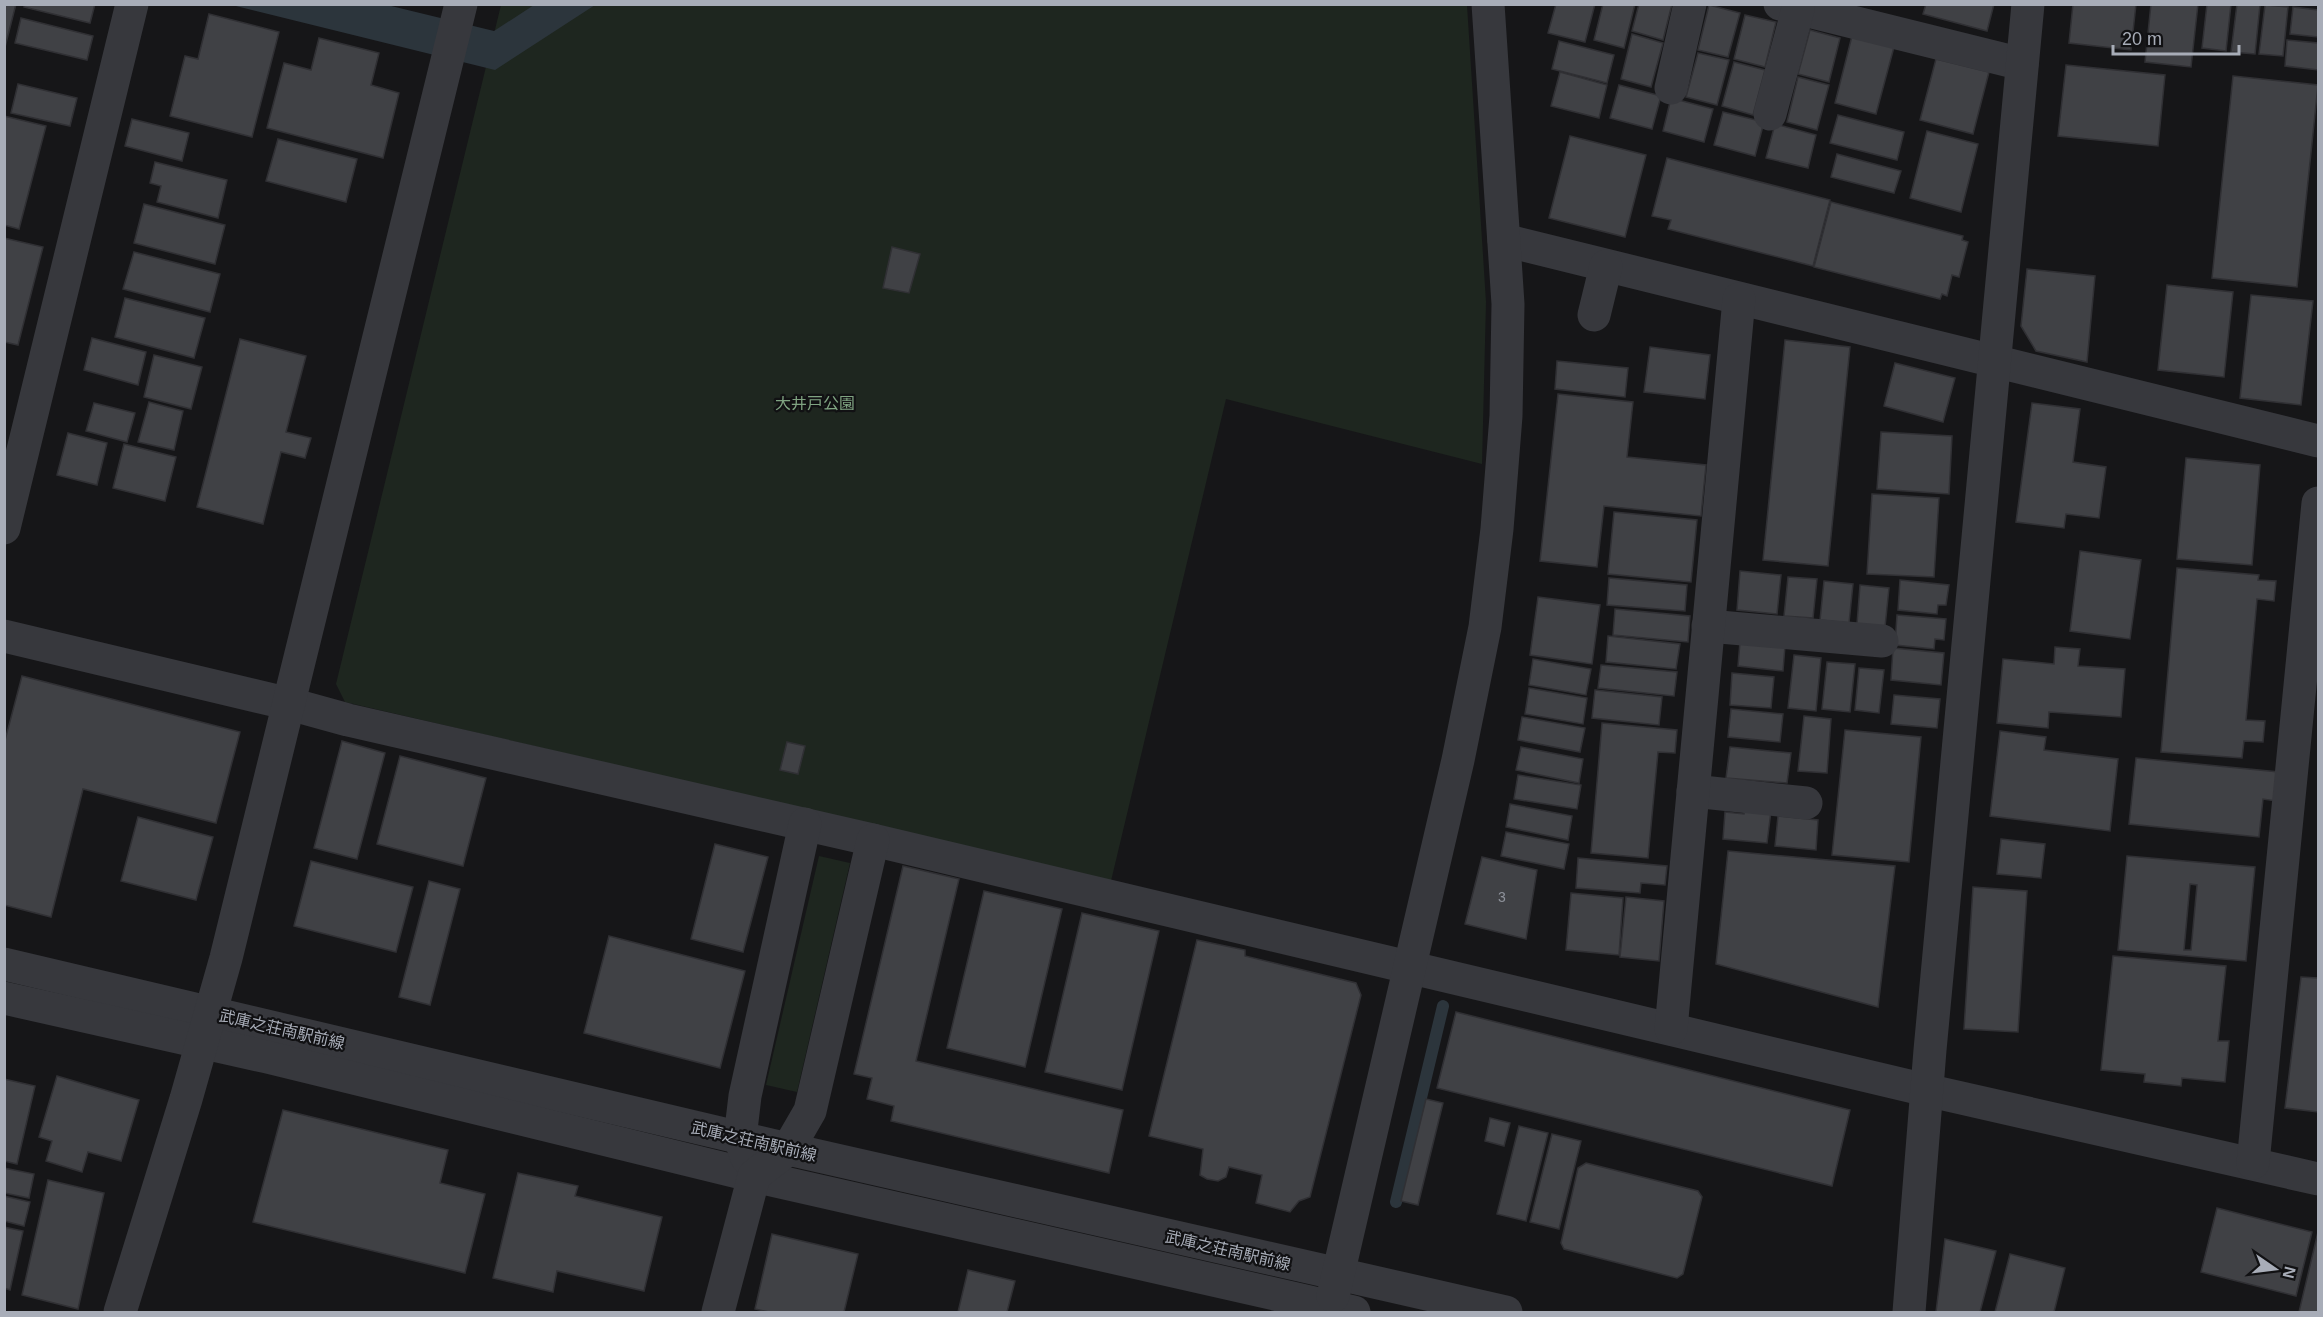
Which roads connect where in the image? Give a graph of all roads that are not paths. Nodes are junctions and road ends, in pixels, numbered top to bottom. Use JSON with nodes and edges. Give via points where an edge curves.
{"nodes":[{"id":1,"x":132,"y":4,"type":"edge"},
{"id":2,"x":1488,"y":4,"type":"edge"},
{"id":3,"x":1690,"y":4,"type":"edge"},
{"id":4,"x":2028,"y":4,"type":"edge"},
{"id":5,"x":1789,"y":7,"type":"edge"},
{"id":6,"x":461,"y":8,"type":"edge"},
{"id":7,"x":2022,"y":64,"type":"junction"},
{"id":8,"x":1671,"y":88,"type":"dead end"},
{"id":9,"x":1770,"y":114,"type":"dead end"},
{"id":10,"x":1504,"y":240,"type":"junction"},
{"id":11,"x":1606,"y":266,"type":"junction"},
{"id":12,"x":1739,"y":299,"type":"junction"},
{"id":13,"x":1594,"y":315,"type":"dead end"},
{"id":14,"x":1996,"y":362,"type":"junction"},
{"id":15,"x":2319,"y":441,"type":"edge"},
{"id":16,"x":2319,"y":503,"type":"edge"},
{"id":17,"x":4,"y":528,"type":"edge"},
{"id":18,"x":1708,"y":626,"type":"junction"},
{"id":19,"x":4,"y":636,"type":"edge"},
{"id":20,"x":1882,"y":641,"type":"dead end"},
{"id":21,"x":290,"y":704,"type":"junction"},
{"id":22,"x":1693,"y":791,"type":"junction"},
{"id":23,"x":1806,"y":803,"type":"dead end"},
{"id":24,"x":806,"y":824,"type":"junction"},
{"id":25,"x":873,"y":840,"type":"junction"},
{"id":26,"x":4,"y":964,"type":"edge"},
{"id":27,"x":1408,"y":967,"type":"junction"},
{"id":28,"x":4,"y":998,"type":"edge"},
{"id":29,"x":210,"y":1012,"type":"junction"},
{"id":30,"x":1671,"y":1029,"type":"junction"},
{"id":31,"x":202,"y":1044,"type":"junction"},
{"id":32,"x":1926,"y":1090,"type":"junction"},
{"id":33,"x":740,"y":1138,"type":"junction"},
{"id":34,"x":788,"y":1149,"type":"junction"},
{"id":35,"x":2253,"y":1163,"type":"junction"},
{"id":36,"x":754,"y":1176,"type":"junction"},
{"id":37,"x":2319,"y":1179,"type":"edge"},
{"id":38,"x":1338,"y":1275,"type":"junction"},
{"id":39,"x":1338,"y":1311,"type":"edge"},
{"id":40,"x":120,"y":1312,"type":"edge"},
{"id":41,"x":718,"y":1312,"type":"edge"},
{"id":42,"x":1506,"y":1312,"type":"edge"},
{"id":43,"x":1909,"y":1312,"type":"edge"}],
"edges":[{"from":1,"to":17,"type":"street"},
{"from":2,"to":10,"type":"street"},
{"from":3,"to":8,"type":"street"},
{"from":4,"to":7,"type":"street"},
{"from":5,"to":7,"type":"street"},
{"from":5,"to":9,"type":"street"},
{"from":6,"to":21,"type":"street"},
{"from":7,"to":14,"type":"street"},
{"from":10,"to":11,"type":"street"},
{"from":10,"to":27,"type":"street","via":[[1508,304],[1506,416],[1485,627],[1458,760]]},
{"from":11,"to":12,"type":"street"},
{"from":11,"to":13,"type":"street"},
{"from":12,"to":14,"type":"street"},
{"from":12,"to":18,"type":"street"},
{"from":14,"to":15,"type":"street"},
{"from":14,"to":32,"type":"street"},
{"from":16,"to":35,"type":"street"},
{"from":18,"to":20,"type":"street"},
{"from":18,"to":22,"type":"street"},
{"from":19,"to":21,"type":"street"},
{"from":21,"to":24,"type":"street","via":[[547,767]]},
{"from":21,"to":29,"type":"street"},
{"from":22,"to":23,"type":"street"},
{"from":22,"to":30,"type":"street"},
{"from":24,"to":25,"type":"street"},
{"from":24,"to":33,"type":"street","via":[[745,1096]]},
{"from":25,"to":27,"type":"street"},
{"from":25,"to":34,"type":"street","via":[[810,1111]]},
{"from":26,"to":29,"type":"street","name":"武庫之荘南駅前線"},
{"from":27,"to":30,"type":"street"},
{"from":27,"to":38,"type":"street"},
{"from":28,"to":31,"type":"street","name":"武庫之荘南駅前線"},
{"from":29,"to":31,"type":"street"},
{"from":29,"to":33,"type":"street","name":"武庫之荘南駅前線"},
{"from":30,"to":32,"type":"street"},
{"from":31,"to":36,"type":"street","name":"武庫之荘南駅前線"},
{"from":31,"to":40,"type":"street"},
{"from":32,"to":35,"type":"street"},
{"from":32,"to":43,"type":"street"},
{"from":33,"to":34,"type":"street","name":"武庫之荘南駅前線"},
{"from":33,"to":36,"type":"street"},
{"from":34,"to":36,"type":"street"},
{"from":34,"to":38,"type":"street","name":"武庫之荘南駅前線"},
{"from":35,"to":37,"type":"street"},
{"from":36,"to":39,"type":"street","name":"武庫之荘南駅前線"},
{"from":36,"to":41,"type":"street"},
{"from":38,"to":39,"type":"street"},
{"from":38,"to":42,"type":"street","name":"武庫之荘南駅前線"}]}
